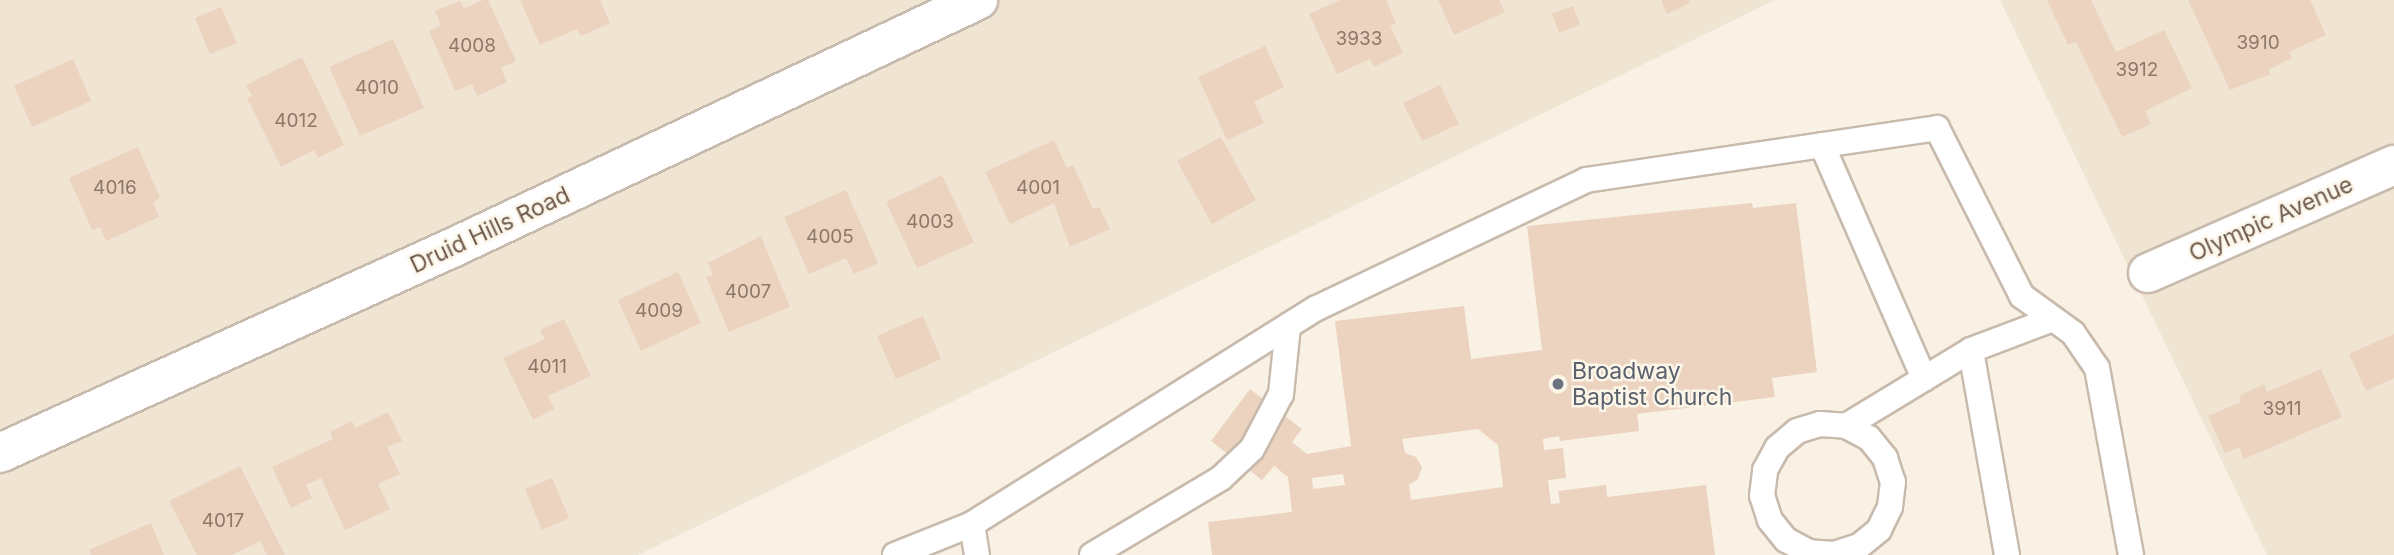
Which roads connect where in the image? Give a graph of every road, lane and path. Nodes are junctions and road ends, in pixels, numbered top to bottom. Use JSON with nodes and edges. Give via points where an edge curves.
{"nodes":[{"id":1,"x":978,"y":0,"type":"edge"},
{"id":2,"x":1822,"y":145,"type":"junction"},
{"id":3,"x":2394,"y":165,"type":"edge"},
{"id":4,"x":2148,"y":273,"type":"dead end"},
{"id":5,"x":2053,"y":319,"type":"junction"},
{"id":6,"x":1288,"y":326,"type":"junction"},
{"id":7,"x":1971,"y":350,"type":"junction"},
{"id":8,"x":1924,"y":379,"type":"junction"},
{"id":9,"x":1846,"y":426,"type":"junction"},
{"id":10,"x":0,"y":453,"type":"edge"},
{"id":11,"x":972,"y":524,"type":"junction"},
{"id":12,"x":1809,"y":553,"type":"edge"},
{"id":13,"x":895,"y":555,"type":"edge"},
{"id":14,"x":977,"y":555,"type":"edge"},
{"id":15,"x":1092,"y":555,"type":"edge"},
{"id":16,"x":2007,"y":555,"type":"edge"},
{"id":17,"x":2131,"y":555,"type":"edge"}],
"edges":[{"from":1,"to":10,"type":"street","name":"Druid Hills Road","via":[[437,255]]},
{"from":2,"to":5,"type":"lane","via":[[1937,128],[2022,296]]},
{"from":2,"to":6,"type":"lane","via":[[1586,180]]},
{"from":2,"to":8,"type":"lane"},
{"from":3,"to":4,"type":"street","name":"Olympic Avenue"},
{"from":5,"to":7,"type":"lane"},
{"from":5,"to":17,"type":"lane","via":[[2073,333],[2097,368]]},
{"from":6,"to":11,"type":"lane"},
{"from":6,"to":15,"type":"lane","via":[[1281,394],[1252,449],[1221,478]]},
{"from":7,"to":8,"type":"lane"},
{"from":7,"to":16,"type":"lane"},
{"from":8,"to":9,"type":"lane"},
{"from":9,"to":12,"type":"lane","via":[[1869,438],[1885,458],[1893,482],[1890,507],[1879,530],[1859,546],[1835,554]]},
{"from":9,"to":12,"type":"lane","via":[[1820,424],[1797,432],[1777,448],[1765,470],[1762,496],[1770,520],[1786,540]]},
{"from":11,"to":13,"type":"lane"},
{"from":11,"to":14,"type":"lane"}]}
